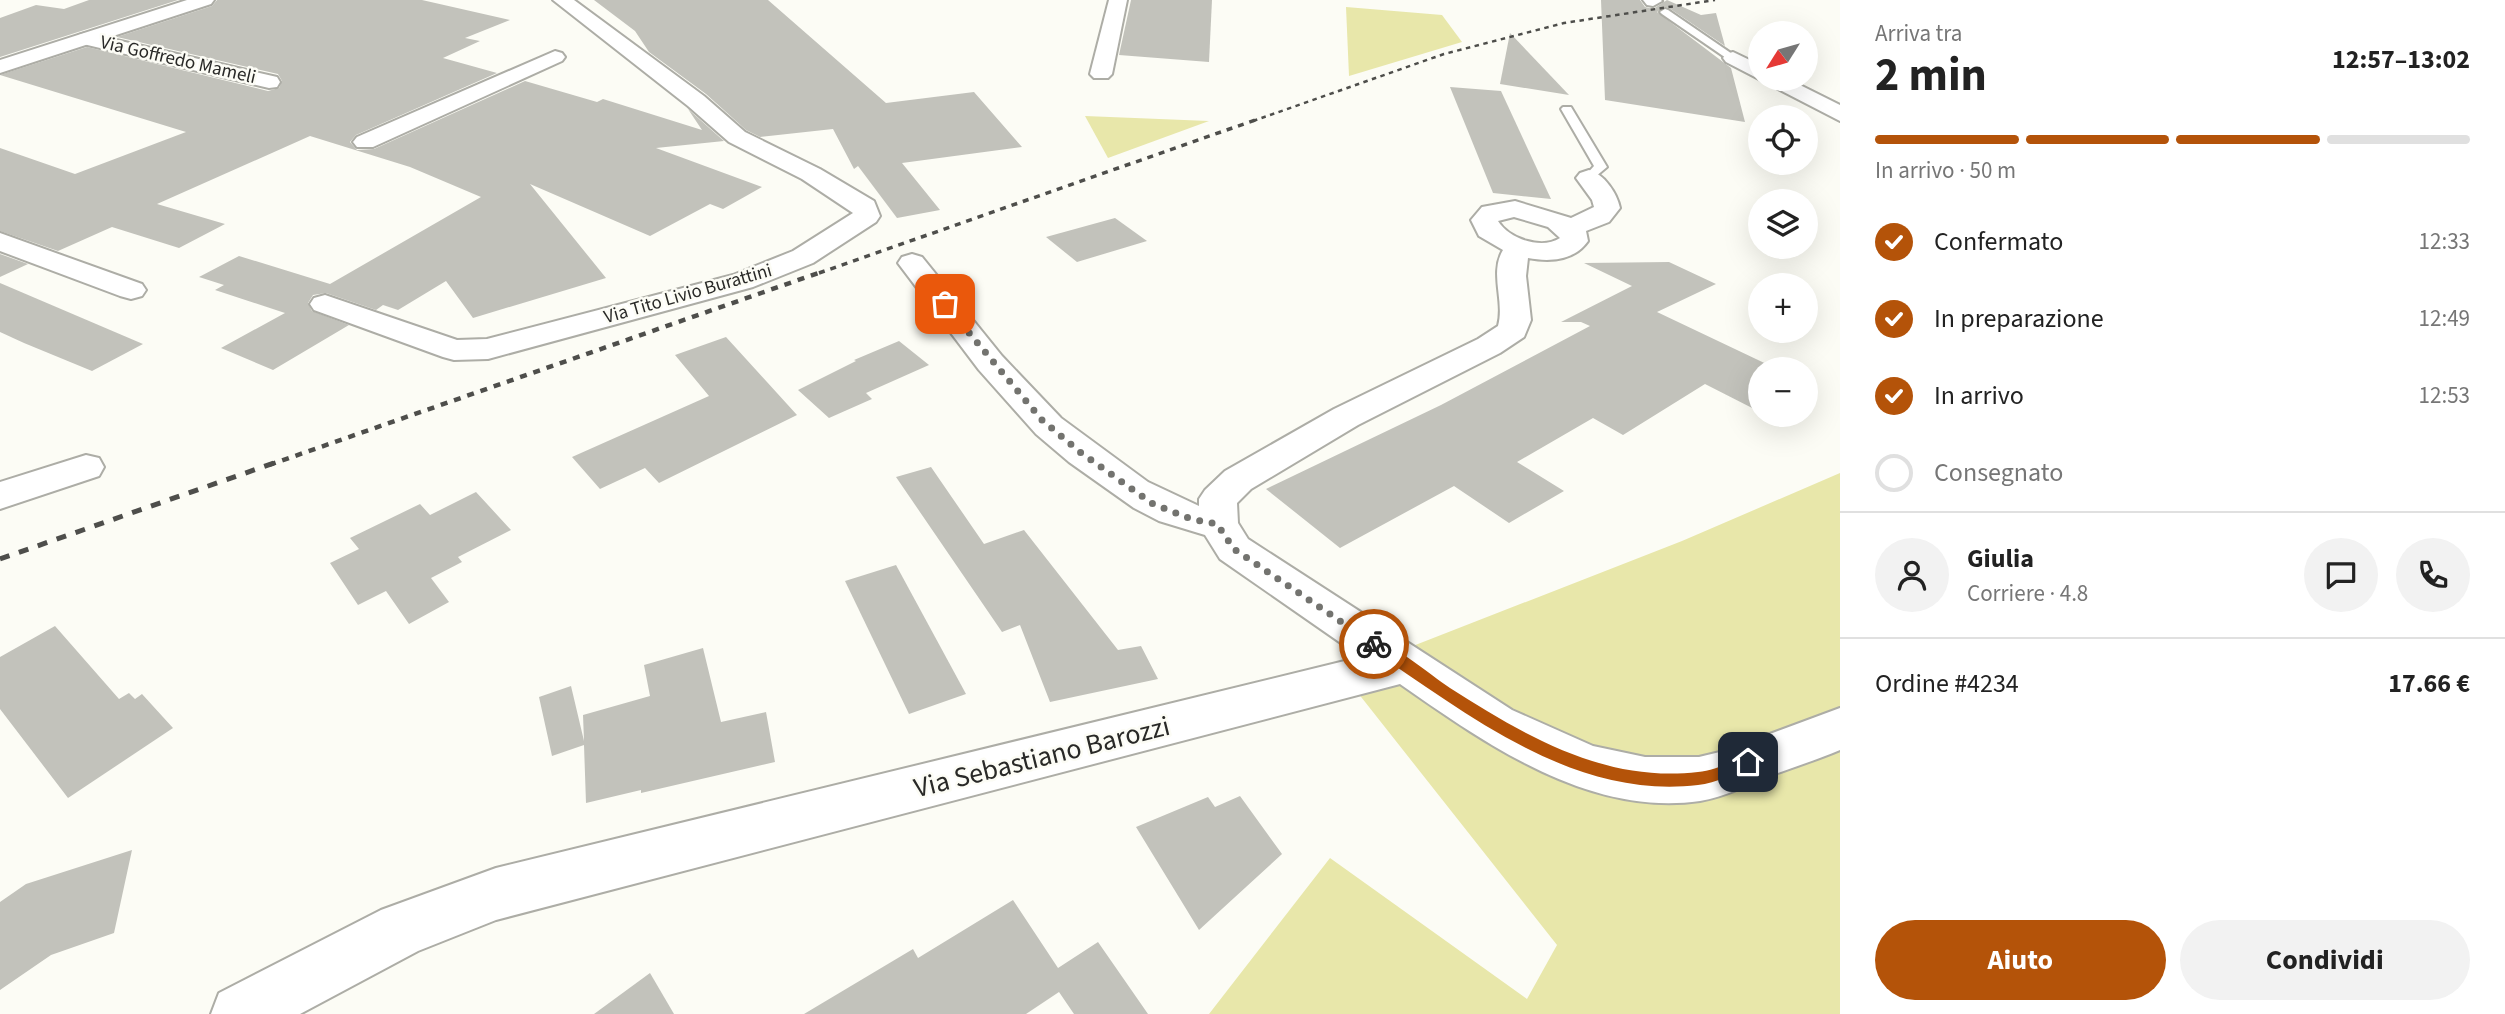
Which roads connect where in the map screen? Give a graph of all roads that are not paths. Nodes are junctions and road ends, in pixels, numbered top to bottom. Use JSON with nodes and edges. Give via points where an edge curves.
{"nodes":[{"id":1,"x":205,"y":0,"type":"edge"},
{"id":2,"x":562,"y":0,"type":"edge"},
{"id":3,"x":1118,"y":0,"type":"edge"},
{"id":4,"x":1657,"y":4,"type":"edge"},
{"id":5,"x":595,"y":26,"type":"junction"},
{"id":6,"x":86,"y":39,"type":"junction"},
{"id":7,"x":1733,"y":58,"type":"joint"},
{"id":8,"x":1748,"y":66,"type":"edge"},
{"id":9,"x":0,"y":67,"type":"edge"},
{"id":10,"x":1101,"y":74,"type":"dead end"},
{"id":11,"x":269,"y":82,"type":"dead end"},
{"id":12,"x":1795,"y":91,"type":"edge"},
{"id":13,"x":1567,"y":108,"type":"dead end"},
{"id":14,"x":1840,"y":114,"type":"edge"},
{"id":15,"x":365,"y":142,"type":"dead end"},
{"id":16,"x":1589,"y":178,"type":"joint"},
{"id":17,"x":1568,"y":227,"type":"junction"},
{"id":18,"x":0,"y":241,"type":"edge"},
{"id":19,"x":1519,"y":247,"type":"junction"},
{"id":20,"x":912,"y":263,"type":"dead end"},
{"id":21,"x":131,"y":290,"type":"dead end"},
{"id":22,"x":325,"y":304,"type":"dead end"},
{"id":23,"x":86,"y":467,"type":"dead end"},
{"id":24,"x":0,"y":496,"type":"edge"},
{"id":25,"x":1217,"y":524,"type":"junction"},
{"id":26,"x":1404,"y":665,"type":"junction"},
{"id":27,"x":1840,"y":728,"type":"edge"},
{"id":28,"x":240,"y":1014,"type":"edge"}],
"edges":[{"from":1,"to":6,"type":"street","name":"Via Goffredo Mameli"},
{"from":2,"to":5,"type":"street","name":"Via Tito Livio Burattini"},
{"from":3,"to":10,"type":"street"},
{"from":4,"to":7,"type":"lane"},
{"from":5,"to":15,"type":"street","via":[[540,51],[565,59]]},
{"from":5,"to":22,"type":"street","name":"Via Tito Livio Burattini","via":[[608,47],[696,101],[737,137],[844,192],[865,207],[867,216],[803,257],[743,281],[488,349],[454,350]]},
{"from":6,"to":9,"type":"street","name":"Via Goffredo Mameli"},
{"from":6,"to":11,"type":"street","name":"Via Goffredo Mameli"},
{"from":7,"to":8,"type":"street"},
{"from":12,"to":14,"type":"street"},
{"from":13,"to":16,"type":"lane","via":[[1601,167]]},
{"from":16,"to":17,"type":"street","via":[[1607,208],[1603,215]]},
{"from":17,"to":19,"type":"street","via":[[1574,240],[1571,246],[1550,251]]},
{"from":17,"to":19,"type":"street","via":[[1530,211],[1502,209],[1485,216],[1485,229]]},
{"from":18,"to":21,"type":"street"},
{"from":19,"to":25,"type":"street","via":[[1511,264],[1517,309],[1513,330],[1346,417],[1238,480],[1218,499]]},
{"from":20,"to":25,"type":"street","via":[[1042,420],[1153,504]]},
{"from":23,"to":24,"type":"street"},
{"from":25,"to":26,"type":"street","via":[[1234,549]]},
{"from":26,"to":27,"type":"street","via":[[1541,749],[1629,777],[1701,779]]},
{"from":26,"to":28,"type":"street","name":"Via Sebastiano Barozzi","via":[[496,894],[401,930]]}]}
